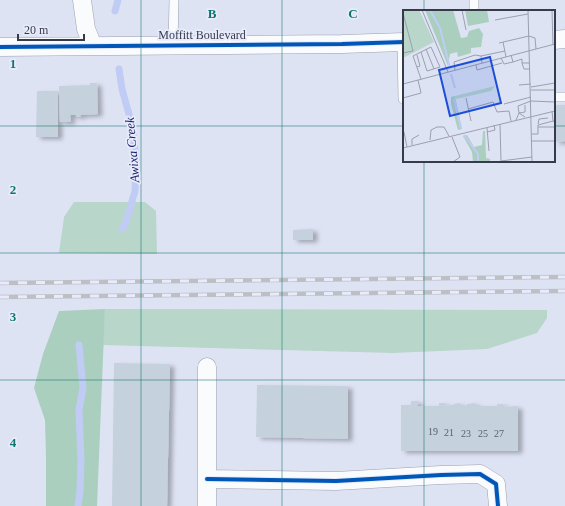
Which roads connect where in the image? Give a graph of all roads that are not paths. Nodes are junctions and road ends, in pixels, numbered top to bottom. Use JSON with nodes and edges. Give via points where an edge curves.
{"nodes":[{"id":1,"x":82,"y":0,"type":"edge"},
{"id":2,"x":174,"y":0,"type":"edge"},
{"id":3,"x":565,"y":39,"type":"edge"},
{"id":4,"x":555,"y":40,"type":"edge"},
{"id":5,"x":403,"y":42,"type":"edge"},
{"id":6,"x":173,"y":45,"type":"junction"},
{"id":7,"x":93,"y":46,"type":"junction"},
{"id":8,"x":0,"y":47,"type":"edge"},
{"id":9,"x":403,"y":99,"type":"edge"},
{"id":10,"x":207,"y":367,"type":"dead end"},
{"id":11,"x":207,"y":479,"type":"junction"},
{"id":12,"x":207,"y":506,"type":"edge"},
{"id":13,"x":498,"y":506,"type":"edge"}],
"edges":[{"from":1,"to":7,"type":"street","via":[[86,29]]},
{"from":2,"to":6,"type":"lane"},
{"from":3,"to":4,"type":"street"},
{"from":5,"to":6,"type":"street","name":"Moffitt Boulevard"},
{"from":5,"to":9,"type":"lane"},
{"from":6,"to":7,"type":"street","name":"Moffitt Boulevard"},
{"from":7,"to":8,"type":"street","name":"Moffitt Boulevard"},
{"from":10,"to":11,"type":"street"},
{"from":11,"to":12,"type":"street"},
{"from":11,"to":13,"type":"street","via":[[336,481],[480,474],[496,484]]}]}
